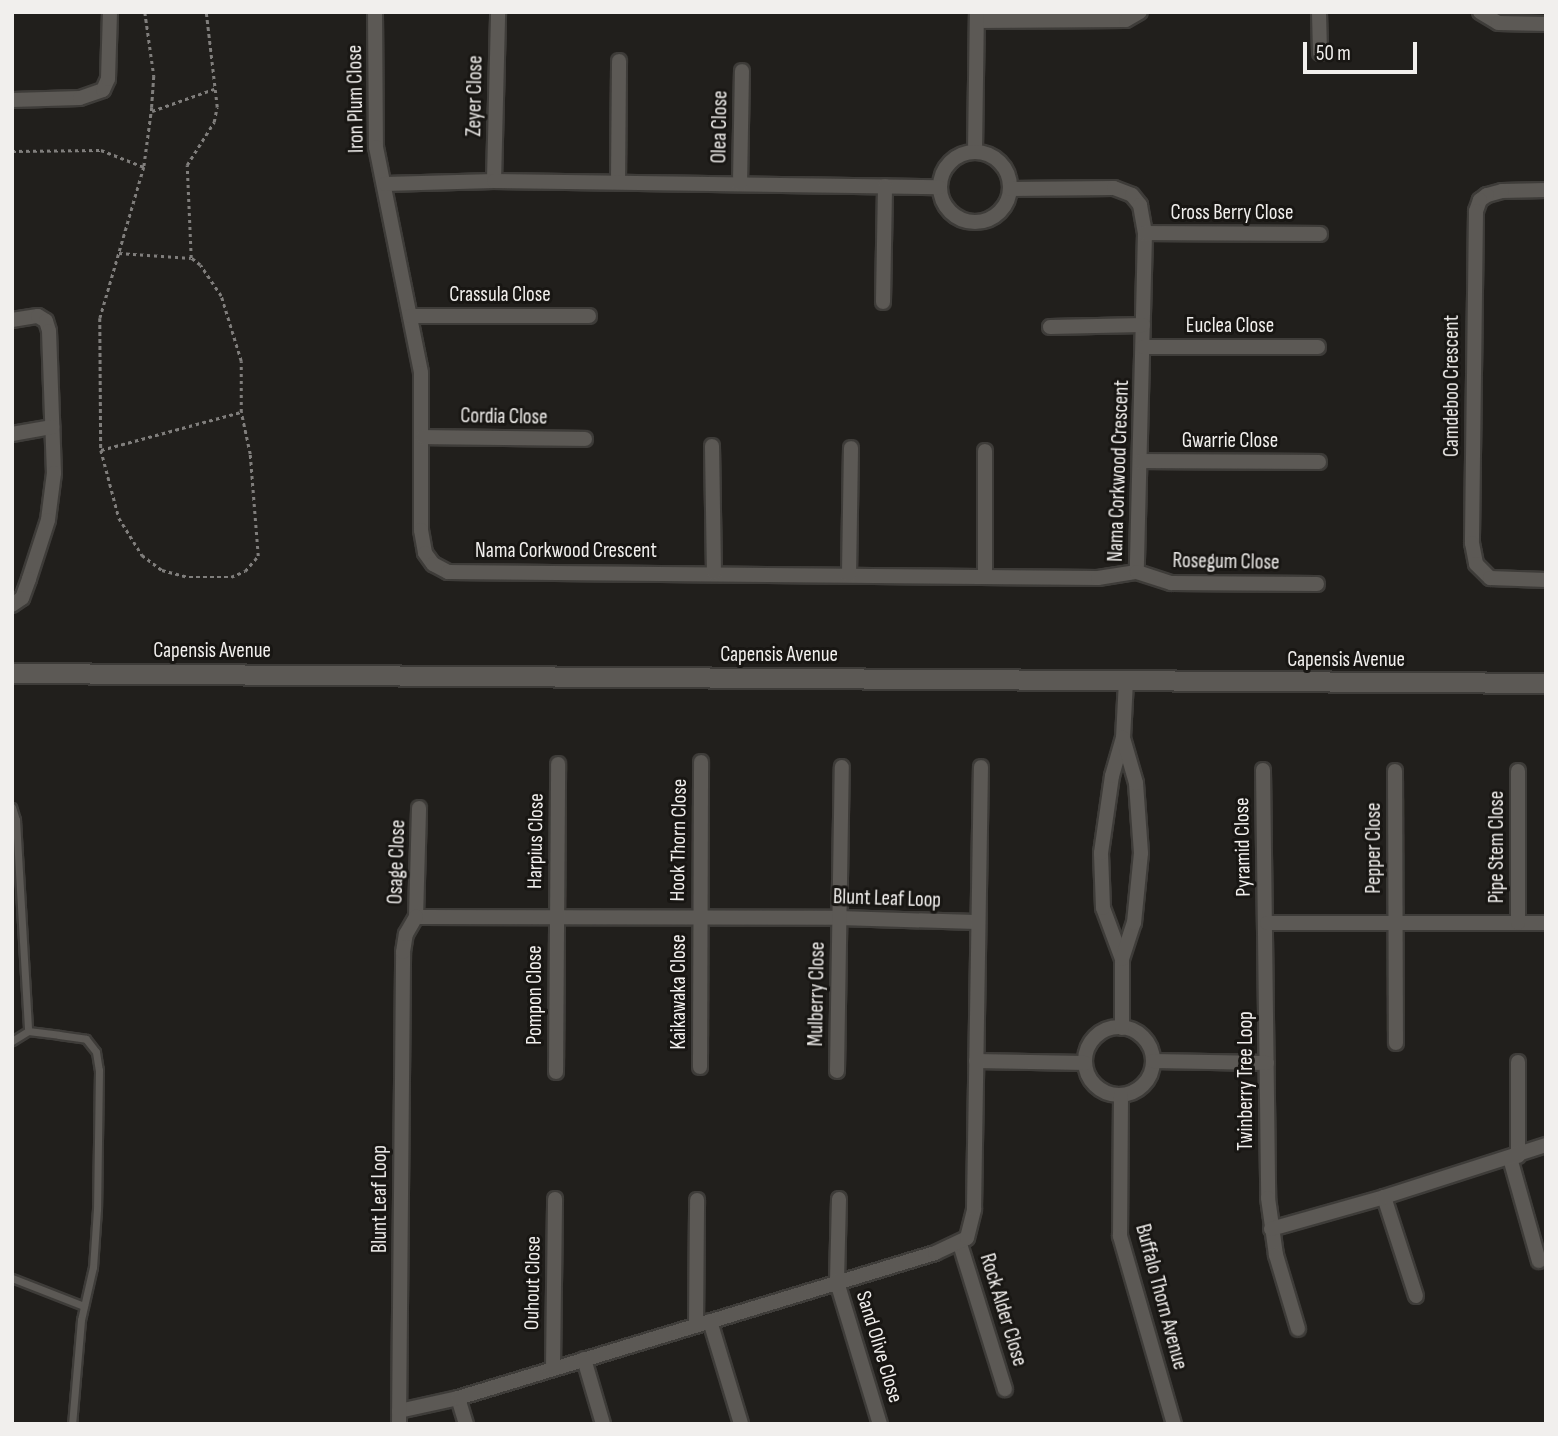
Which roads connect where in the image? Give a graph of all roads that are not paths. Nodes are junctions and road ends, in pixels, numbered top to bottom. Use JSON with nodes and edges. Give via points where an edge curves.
{"nodes":[{"id":1,"x":110,"y":12,"type":"edge"},
{"id":2,"x":376,"y":12,"type":"edge"},
{"id":3,"x":498,"y":12,"type":"edge"},
{"id":4,"x":1140,"y":12,"type":"edge"},
{"id":5,"x":1319,"y":12,"type":"edge"},
{"id":6,"x":1480,"y":12,"type":"edge"},
{"id":7,"x":977,"y":17,"type":"edge"},
{"id":8,"x":1546,"y":24,"type":"edge"},
{"id":9,"x":1320,"y":53,"type":"dead end"},
{"id":10,"x":619,"y":61,"type":"dead end"},
{"id":11,"x":742,"y":71,"type":"dead end"},
{"id":12,"x":12,"y":100,"type":"edge"},
{"id":13,"x":975,"y":152,"type":"junction"},
{"id":14,"x":495,"y":181,"type":"junction"},
{"id":15,"x":618,"y":182,"type":"junction"},
{"id":16,"x":385,"y":184,"type":"junction"},
{"id":17,"x":740,"y":184,"type":"junction"},
{"id":18,"x":885,"y":186,"type":"junction"},
{"id":19,"x":939,"y":187,"type":"junction"},
{"id":20,"x":1010,"y":189,"type":"junction"},
{"id":21,"x":1546,"y":190,"type":"edge"},
{"id":22,"x":1145,"y":233,"type":"junction"},
{"id":23,"x":1320,"y":234,"type":"dead end"},
{"id":24,"x":883,"y":302,"type":"dead end"},
{"id":25,"x":410,"y":316,"type":"junction"},
{"id":26,"x":589,"y":316,"type":"dead end"},
{"id":27,"x":12,"y":320,"type":"edge"},
{"id":28,"x":1143,"y":325,"type":"junction"},
{"id":29,"x":1050,"y":327,"type":"dead end"},
{"id":30,"x":1143,"y":347,"type":"junction"},
{"id":31,"x":1318,"y":347,"type":"dead end"},
{"id":32,"x":52,"y":428,"type":"junction"},
{"id":33,"x":12,"y":434,"type":"edge"},
{"id":34,"x":423,"y":438,"type":"junction"},
{"id":35,"x":585,"y":439,"type":"dead end"},
{"id":36,"x":712,"y":446,"type":"dead end"},
{"id":37,"x":851,"y":448,"type":"dead end"},
{"id":38,"x":985,"y":452,"type":"dead end"},
{"id":39,"x":1141,"y":461,"type":"junction"},
{"id":40,"x":1318,"y":462,"type":"dead end"},
{"id":41,"x":1138,"y":572,"type":"junction"},
{"id":42,"x":714,"y":573,"type":"junction"},
{"id":43,"x":849,"y":575,"type":"junction"},
{"id":44,"x":985,"y":577,"type":"junction"},
{"id":45,"x":1546,"y":580,"type":"edge"},
{"id":46,"x":1317,"y":584,"type":"dead end"},
{"id":47,"x":12,"y":605,"type":"edge"},
{"id":48,"x":12,"y":673,"type":"edge"},
{"id":49,"x":1126,"y":681,"type":"junction"},
{"id":50,"x":1546,"y":683,"type":"edge"},
{"id":51,"x":1124,"y":738,"type":"junction"},
{"id":52,"x":701,"y":762,"type":"dead end"},
{"id":53,"x":558,"y":764,"type":"dead end"},
{"id":54,"x":842,"y":767,"type":"dead end"},
{"id":55,"x":981,"y":767,"type":"dead end"},
{"id":56,"x":1263,"y":770,"type":"dead end"},
{"id":57,"x":1395,"y":771,"type":"dead end"},
{"id":58,"x":1518,"y":771,"type":"dead end"},
{"id":59,"x":12,"y":807,"type":"edge"},
{"id":60,"x":419,"y":808,"type":"dead end"},
{"id":61,"x":416,"y":917,"type":"junction"},
{"id":62,"x":556,"y":918,"type":"junction"},
{"id":63,"x":699,"y":918,"type":"junction"},
{"id":64,"x":839,"y":918,"type":"junction"},
{"id":65,"x":976,"y":922,"type":"junction"},
{"id":66,"x":1267,"y":923,"type":"junction"},
{"id":67,"x":1518,"y":923,"type":"junction"},
{"id":68,"x":1546,"y":923,"type":"edge"},
{"id":69,"x":1395,"y":925,"type":"junction"},
{"id":70,"x":1122,"y":959,"type":"junction"},
{"id":71,"x":1122,"y":1028,"type":"junction"},
{"id":72,"x":28,"y":1031,"type":"junction"},
{"id":73,"x":12,"y":1041,"type":"edge"},
{"id":74,"x":1396,"y":1043,"type":"dead end"},
{"id":75,"x":1153,"y":1060,"type":"junction"},
{"id":76,"x":976,"y":1061,"type":"junction"},
{"id":77,"x":1518,"y":1062,"type":"dead end"},
{"id":78,"x":1085,"y":1063,"type":"junction"},
{"id":79,"x":1267,"y":1063,"type":"junction"},
{"id":80,"x":700,"y":1067,"type":"dead end"},
{"id":81,"x":837,"y":1071,"type":"dead end"},
{"id":82,"x":556,"y":1072,"type":"dead end"},
{"id":83,"x":1121,"y":1095,"type":"junction"},
{"id":84,"x":1546,"y":1145,"type":"edge"},
{"id":85,"x":1514,"y":1157,"type":"junction"},
{"id":86,"x":1384,"y":1198,"type":"junction"},
{"id":87,"x":555,"y":1199,"type":"dead end"},
{"id":88,"x":839,"y":1199,"type":"dead end"},
{"id":89,"x":697,"y":1200,"type":"dead end"},
{"id":90,"x":1271,"y":1229,"type":"junction"},
{"id":91,"x":961,"y":1244,"type":"junction"},
{"id":92,"x":1539,"y":1261,"type":"dead end"},
{"id":93,"x":12,"y":1278,"type":"edge"},
{"id":94,"x":837,"y":1282,"type":"junction"},
{"id":95,"x":1416,"y":1296,"type":"dead end"},
{"id":96,"x":84,"y":1306,"type":"junction"},
{"id":97,"x":703,"y":1323,"type":"junction"},
{"id":98,"x":1298,"y":1329,"type":"dead end"},
{"id":99,"x":584,"y":1359,"type":"junction"},
{"id":100,"x":554,"y":1367,"type":"junction"},
{"id":101,"x":1006,"y":1389,"type":"dead end"},
{"id":102,"x":458,"y":1398,"type":"junction"},
{"id":103,"x":399,"y":1417,"type":"edge"},
{"id":104,"x":72,"y":1424,"type":"edge"},
{"id":105,"x":466,"y":1424,"type":"edge"},
{"id":106,"x":603,"y":1424,"type":"edge"},
{"id":107,"x":741,"y":1424,"type":"edge"},
{"id":108,"x":880,"y":1424,"type":"edge"},
{"id":109,"x":1174,"y":1424,"type":"edge"}],
"edges":[{"from":1,"to":12,"type":"street","via":[[108,79],[103,90],[80,98]]},
{"from":2,"to":16,"type":"street","name":"Iron Plum Close","via":[[376,147]]},
{"from":3,"to":14,"type":"street","name":"Zeyer Close"},
{"from":4,"to":7,"type":"street","via":[[1126,20]]},
{"from":5,"to":9,"type":"street"},
{"from":6,"to":8,"type":"street","via":[[1498,23]]},
{"from":7,"to":13,"type":"street"},
{"from":10,"to":15,"type":"street"},
{"from":11,"to":17,"type":"street","name":"Olea Close"},
{"from":13,"to":19,"type":"street","via":[[954,158]]},
{"from":13,"to":20,"type":"street","via":[[997,159]]},
{"from":14,"to":15,"type":"street"},
{"from":14,"to":16,"type":"street"},
{"from":15,"to":17,"type":"street"},
{"from":16,"to":25,"type":"street","name":"Nama Corkwood Crescent"},
{"from":17,"to":18,"type":"street"},
{"from":18,"to":19,"type":"street"},
{"from":18,"to":24,"type":"street"},
{"from":19,"to":20,"type":"street","via":[[947,209],[967,221],[979,222],[1000,211]]},
{"from":20,"to":22,"type":"street","name":"Nama Corkwood Crescent","via":[[1126,191],[1140,205]]},
{"from":21,"to":45,"type":"street","name":"Camdeboo Crescent","via":[[1487,195],[1476,211],[1472,543],[1476,564],[1490,578]]},
{"from":22,"to":23,"type":"street","name":"Cross Berry Close"},
{"from":22,"to":28,"type":"street","name":"Nama Corkwood Crescent"},
{"from":25,"to":26,"type":"street","name":"Crassula Close"},
{"from":25,"to":34,"type":"street","name":"Nama Corkwood Crescent","via":[[423,386]]},
{"from":27,"to":32,"type":"street","via":[[37,316],[46,321]]},
{"from":28,"to":29,"type":"street"},
{"from":28,"to":30,"type":"street","name":"Nama Corkwood Crescent"},
{"from":30,"to":31,"type":"street","name":"Euclea Close"},
{"from":30,"to":39,"type":"street","name":"Nama Corkwood Crescent"},
{"from":32,"to":33,"type":"street"},
{"from":32,"to":47,"type":"street","via":[[54,472],[48,520],[26,589]]},
{"from":34,"to":35,"type":"street","name":"Cordia Close"},
{"from":34,"to":42,"type":"street","name":"Nama Corkwood Crescent","via":[[423,545],[440,569]]},
{"from":36,"to":42,"type":"street"},
{"from":37,"to":43,"type":"street"},
{"from":38,"to":44,"type":"street"},
{"from":39,"to":40,"type":"street","name":"Gwarrie Close"},
{"from":39,"to":41,"type":"street","name":"Nama Corkwood Crescent"},
{"from":41,"to":44,"type":"street","name":"Nama Corkwood Crescent","via":[[1098,578]]},
{"from":41,"to":46,"type":"street","name":"Rosegum Close","via":[[1171,583]]},
{"from":42,"to":43,"type":"street","name":"Nama Corkwood Crescent"},
{"from":43,"to":44,"type":"street","name":"Nama Corkwood Crescent"},
{"from":48,"to":49,"type":"street","name":"Capensis Avenue"},
{"from":49,"to":50,"type":"street","name":"Capensis Avenue"},
{"from":49,"to":51,"type":"street"},
{"from":51,"to":70,"type":"street","via":[[1136,783],[1141,853],[1135,923]]},
{"from":51,"to":70,"type":"street","via":[[1112,776],[1101,853],[1103,908]]},
{"from":52,"to":63,"type":"street","name":"Hook Thorn Close"},
{"from":53,"to":62,"type":"street","name":"Harpius Close"},
{"from":54,"to":64,"type":"street","name":"Mulberry Close"},
{"from":55,"to":65,"type":"street"},
{"from":56,"to":66,"type":"street","name":"Pyramid Close"},
{"from":57,"to":69,"type":"street","name":"Pepper Close"},
{"from":58,"to":67,"type":"street","name":"Pipe Stem Close"},
{"from":59,"to":72,"type":"lane"},
{"from":60,"to":61,"type":"street","name":"Osage Close"},
{"from":61,"to":62,"type":"street","name":"Blunt Leaf Loop"},
{"from":61,"to":103,"type":"street","name":"Blunt Leaf Loop","via":[[406,933],[403,953]]},
{"from":62,"to":63,"type":"street","name":"Blunt Leaf Loop"},
{"from":62,"to":82,"type":"street","name":"Pompon Close"},
{"from":63,"to":64,"type":"street","name":"Blunt Leaf Loop"},
{"from":63,"to":80,"type":"street","name":"Kaikawaka Close"},
{"from":64,"to":65,"type":"street","name":"Blunt Leaf Loop"},
{"from":64,"to":81,"type":"street","name":"Mulberry Close"},
{"from":65,"to":76,"type":"street"},
{"from":66,"to":69,"type":"street"},
{"from":66,"to":79,"type":"street","name":"Twinberry Tree Loop"},
{"from":67,"to":68,"type":"street"},
{"from":67,"to":69,"type":"street"},
{"from":69,"to":74,"type":"street","name":"Pepper Close"},
{"from":70,"to":71,"type":"street"},
{"from":71,"to":75,"type":"street","via":[[1144,1038]]},
{"from":71,"to":78,"type":"street","via":[[1096,1037]]},
{"from":72,"to":73,"type":"lane"},
{"from":72,"to":96,"type":"lane","via":[[86,1039],[96,1052],[97,1209],[93,1267]]},
{"from":75,"to":79,"type":"street"},
{"from":75,"to":83,"type":"street","via":[[1140,1088]]},
{"from":76,"to":78,"type":"street"},
{"from":76,"to":91,"type":"street","via":[[973,1221]]},
{"from":77,"to":85,"type":"street"},
{"from":78,"to":83,"type":"street","via":[[1096,1086]]},
{"from":79,"to":90,"type":"street","name":"Twinberry Tree Loop"},
{"from":83,"to":109,"type":"street","name":"Buffalo Thorn Avenue","via":[[1120,1236]]},
{"from":84,"to":85,"type":"street"},
{"from":85,"to":86,"type":"street"},
{"from":85,"to":92,"type":"street"},
{"from":86,"to":90,"type":"street"},
{"from":86,"to":95,"type":"street"},
{"from":87,"to":100,"type":"street","name":"Ouhout Close"},
{"from":88,"to":94,"type":"street","name":"Sand Olive Close"},
{"from":89,"to":97,"type":"street"},
{"from":90,"to":98,"type":"street","name":"Twinberry Tree Loop"},
{"from":91,"to":94,"type":"street","name":"Blunt Leaf Loop"},
{"from":91,"to":101,"type":"street","name":"Rock Alder Close"},
{"from":93,"to":96,"type":"lane"},
{"from":94,"to":97,"type":"street","name":"Blunt Leaf Loop"},
{"from":94,"to":108,"type":"street","name":"Sand Olive Close"},
{"from":96,"to":104,"type":"lane"},
{"from":97,"to":99,"type":"street","name":"Blunt Leaf Loop"},
{"from":97,"to":107,"type":"street"},
{"from":99,"to":100,"type":"street","name":"Blunt Leaf Loop"},
{"from":99,"to":106,"type":"street"},
{"from":100,"to":102,"type":"street","name":"Blunt Leaf Loop"},
{"from":102,"to":103,"type":"street","name":"Blunt Leaf Loop"},
{"from":102,"to":105,"type":"street"}]}
